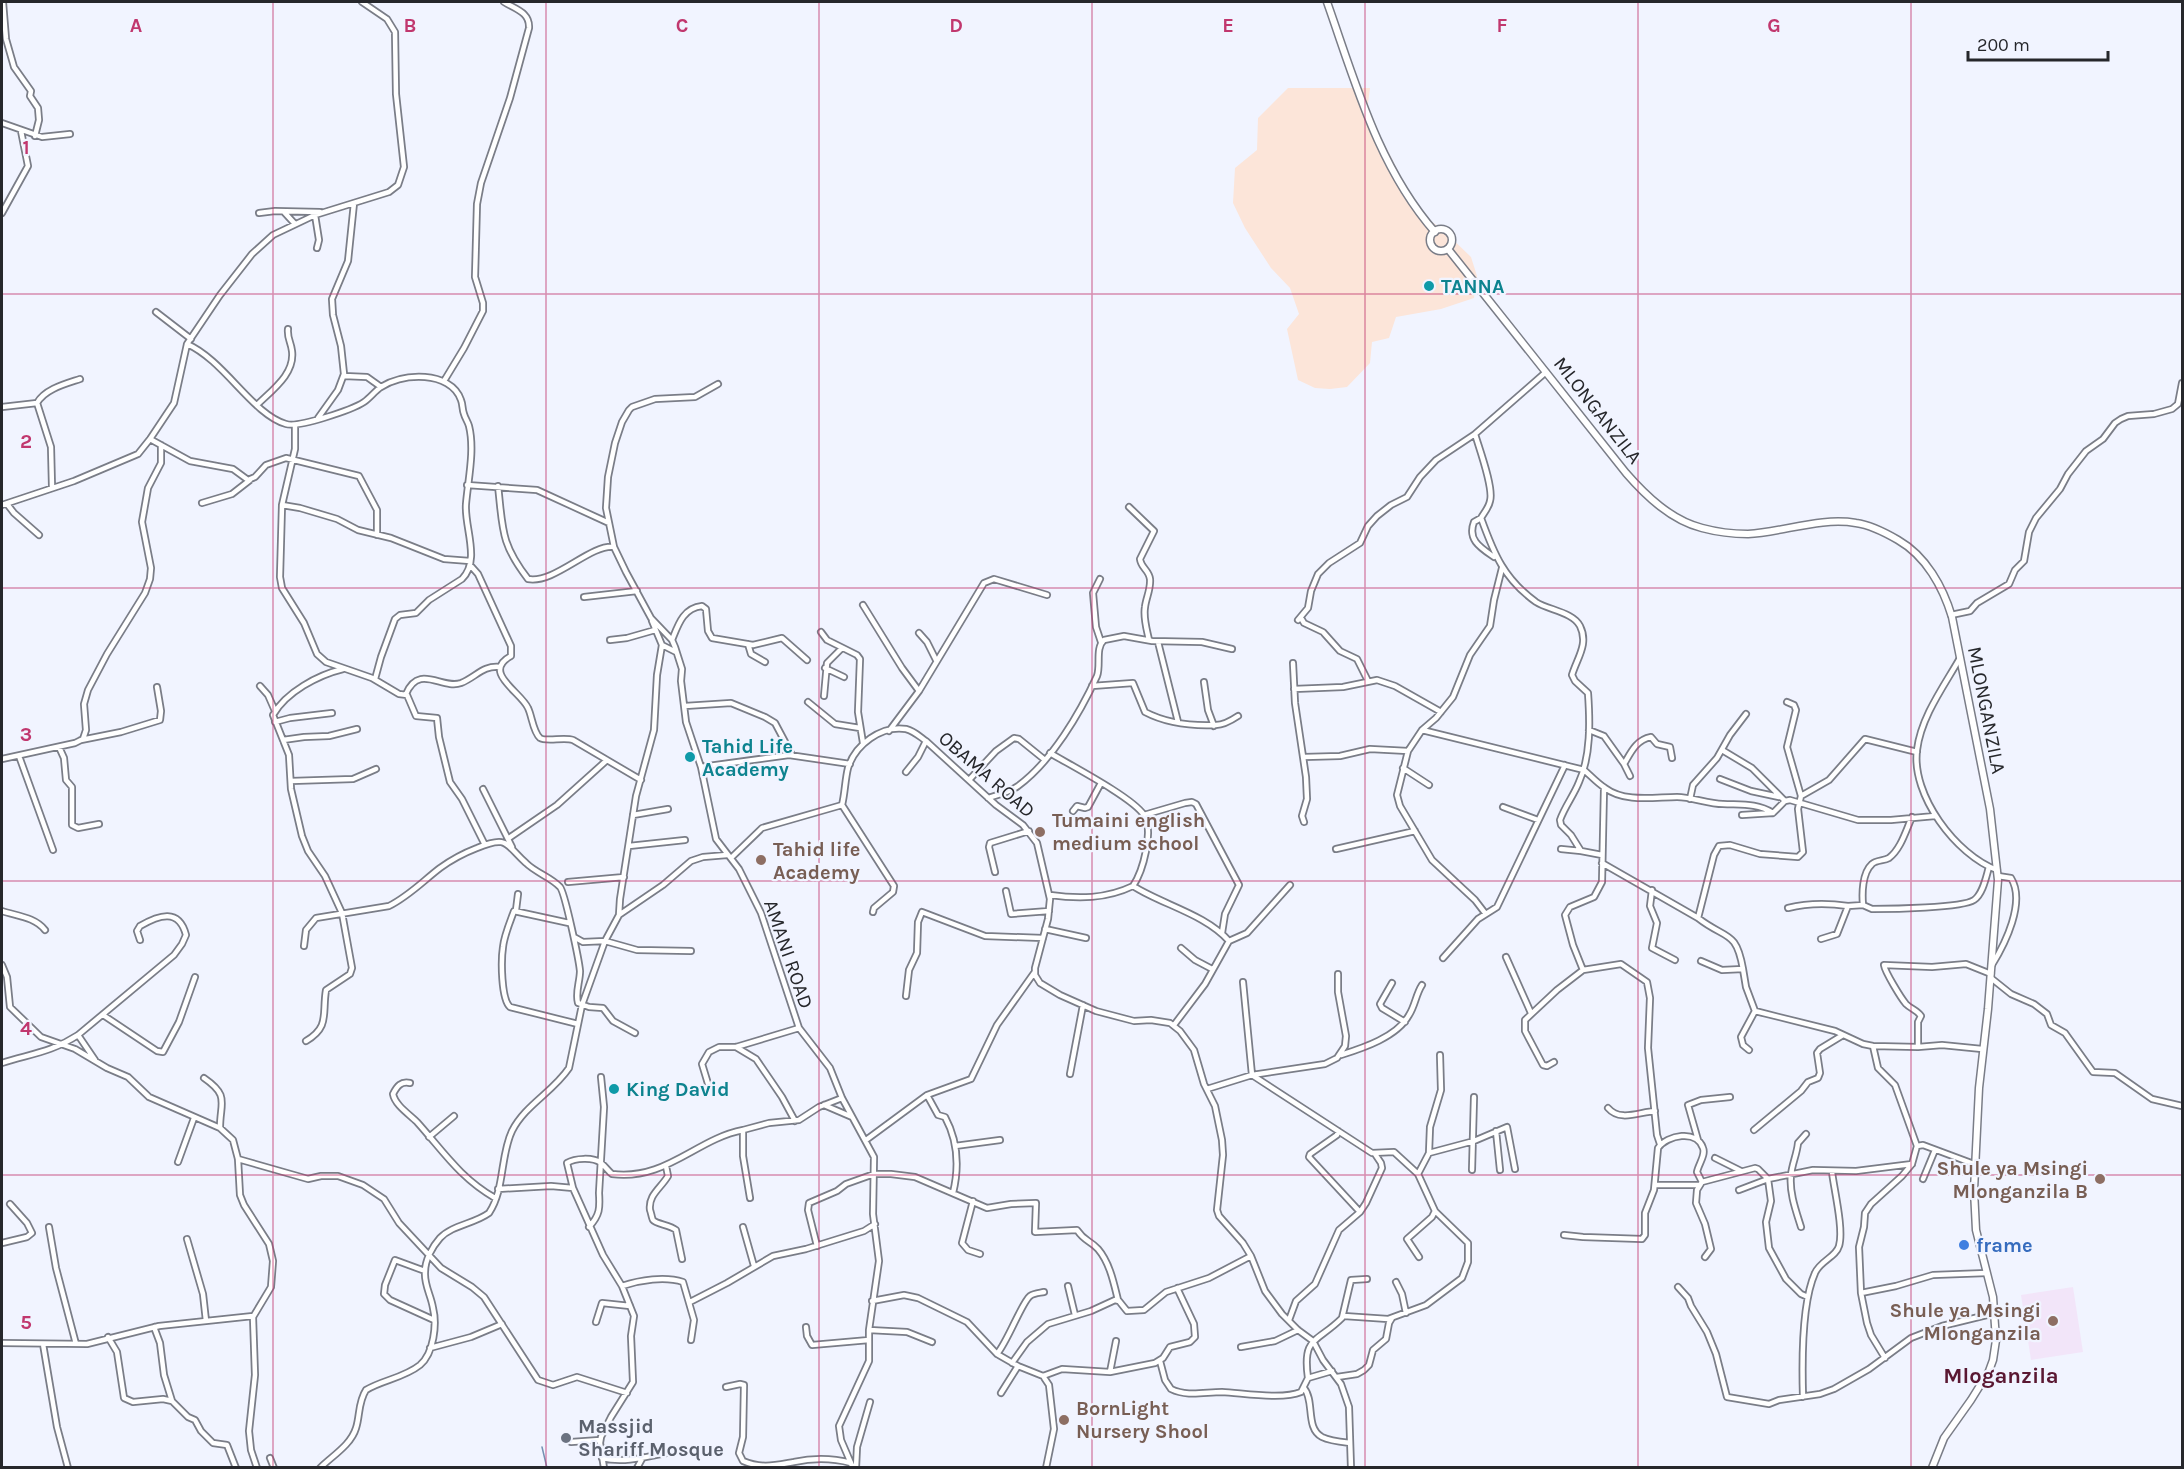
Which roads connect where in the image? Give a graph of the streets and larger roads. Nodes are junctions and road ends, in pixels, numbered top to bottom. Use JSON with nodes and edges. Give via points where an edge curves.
{"nodes":[{"id":1,"x":3,"y":2,"type":"edge"},
{"id":2,"x":363,"y":2,"type":"edge"},
{"id":3,"x":504,"y":2,"type":"edge"},
{"id":4,"x":1327,"y":2,"type":"edge"},
{"id":5,"x":2,"y":123,"type":"edge"},
{"id":6,"x":21,"y":131,"type":"junction"},
{"id":7,"x":70,"y":134,"type":"dead end"},
{"id":8,"x":36,"y":136,"type":"junction"},
{"id":9,"x":354,"y":203,"type":"junction"},
{"id":10,"x":284,"y":212,"type":"junction"},
{"id":11,"x":323,"y":212,"type":"junction"},
{"id":12,"x":2,"y":213,"type":"edge"},
{"id":13,"x":259,"y":213,"type":"dead end"},
{"id":14,"x":315,"y":214,"type":"junction"},
{"id":15,"x":295,"y":224,"type":"junction"},
{"id":16,"x":1435,"y":232,"type":"junction"},
{"id":17,"x":317,"y":248,"type":"dead end"},
{"id":18,"x":1448,"y":249,"type":"junction"},
{"id":19,"x":156,"y":312,"type":"dead end"},
{"id":20,"x":288,"y":328,"type":"dead end"},
{"id":21,"x":189,"y":342,"type":"junction"},
{"id":22,"x":1546,"y":372,"type":"junction"},
{"id":23,"x":344,"y":376,"type":"junction"},
{"id":24,"x":80,"y":379,"type":"dead end"},
{"id":25,"x":444,"y":381,"type":"junction"},
{"id":26,"x":2182,"y":383,"type":"edge"},
{"id":27,"x":718,"y":384,"type":"dead end"},
{"id":28,"x":381,"y":387,"type":"junction"},
{"id":29,"x":37,"y":403,"type":"junction"},
{"id":30,"x":257,"y":405,"type":"junction"},
{"id":31,"x":2,"y":407,"type":"edge"},
{"id":32,"x":318,"y":418,"type":"junction"},
{"id":33,"x":295,"y":425,"type":"junction"},
{"id":34,"x":1475,"y":434,"type":"junction"},
{"id":35,"x":150,"y":439,"type":"junction"},
{"id":36,"x":161,"y":445,"type":"junction"},
{"id":37,"x":292,"y":459,"type":"junction"},
{"id":38,"x":250,"y":480,"type":"junction"},
{"id":39,"x":468,"y":485,"type":"junction"},
{"id":40,"x":498,"y":486,"type":"junction"},
{"id":41,"x":52,"y":487,"type":"junction"},
{"id":42,"x":202,"y":503,"type":"dead end"},
{"id":43,"x":4,"y":504,"type":"edge"},
{"id":44,"x":282,"y":506,"type":"junction"},
{"id":45,"x":1129,"y":507,"type":"dead end"},
{"id":46,"x":1481,"y":518,"type":"junction"},
{"id":47,"x":609,"y":523,"type":"junction"},
{"id":48,"x":39,"y":535,"type":"dead end"},
{"id":49,"x":377,"y":535,"type":"junction"},
{"id":50,"x":614,"y":547,"type":"junction"},
{"id":51,"x":1497,"y":558,"type":"junction"},
{"id":52,"x":470,"y":563,"type":"junction"},
{"id":53,"x":1502,"y":568,"type":"junction"},
{"id":54,"x":1100,"y":579,"type":"dead end"},
{"id":55,"x":637,"y":591,"type":"junction"},
{"id":56,"x":1047,"y":595,"type":"dead end"},
{"id":57,"x":584,"y":597,"type":"dead end"},
{"id":58,"x":862,"y":605,"type":"dead end"},
{"id":59,"x":1951,"y":615,"type":"junction"},
{"id":60,"x":651,"y":618,"type":"junction"},
{"id":61,"x":655,"y":630,"type":"junction"},
{"id":62,"x":821,"y":632,"type":"dead end"},
{"id":63,"x":919,"y":633,"type":"dead end"},
{"id":64,"x":610,"y":640,"type":"dead end"},
{"id":65,"x":672,"y":640,"type":"junction"},
{"id":66,"x":1149,"y":640,"type":"junction"},
{"id":67,"x":1101,"y":642,"type":"junction"},
{"id":68,"x":1158,"y":642,"type":"junction"},
{"id":69,"x":748,"y":644,"type":"junction"},
{"id":70,"x":662,"y":645,"type":"junction"},
{"id":71,"x":842,"y":648,"type":"junction"},
{"id":72,"x":1232,"y":649,"type":"dead end"},
{"id":73,"x":676,"y":652,"type":"junction"},
{"id":74,"x":1960,"y":658,"type":"junction"},
{"id":75,"x":807,"y":660,"type":"dead end"},
{"id":76,"x":936,"y":660,"type":"junction"},
{"id":77,"x":765,"y":662,"type":"dead end"},
{"id":78,"x":1293,"y":663,"type":"dead end"},
{"id":79,"x":500,"y":666,"type":"junction"},
{"id":80,"x":345,"y":668,"type":"junction"},
{"id":81,"x":825,"y":668,"type":"junction"},
{"id":82,"x":844,"y":677,"type":"dead end"},
{"id":83,"x":375,"y":679,"type":"junction"},
{"id":84,"x":1368,"y":681,"type":"junction"},
{"id":85,"x":1204,"y":682,"type":"dead end"},
{"id":86,"x":260,"y":686,"type":"dead end"},
{"id":87,"x":1092,"y":686,"type":"junction"},
{"id":88,"x":158,"y":687,"type":"dead end"},
{"id":89,"x":1294,"y":689,"type":"junction"},
{"id":90,"x":919,"y":691,"type":"junction"},
{"id":91,"x":405,"y":694,"type":"junction"},
{"id":92,"x":824,"y":696,"type":"dead end"},
{"id":93,"x":808,"y":702,"type":"dead end"},
{"id":94,"x":1787,"y":702,"type":"dead end"},
{"id":95,"x":685,"y":706,"type":"junction"},
{"id":96,"x":275,"y":711,"type":"junction"},
{"id":97,"x":1441,"y":712,"type":"junction"},
{"id":98,"x":332,"y":713,"type":"dead end"},
{"id":99,"x":1746,"y":714,"type":"dead end"},
{"id":100,"x":1238,"y":716,"type":"dead end"},
{"id":101,"x":275,"y":722,"type":"junction"},
{"id":102,"x":1178,"y":722,"type":"junction"},
{"id":103,"x":1215,"y":726,"type":"junction"},
{"id":104,"x":860,"y":728,"type":"junction"},
{"id":105,"x":357,"y":729,"type":"dead end"},
{"id":106,"x":889,"y":730,"type":"junction"},
{"id":107,"x":1422,"y":730,"type":"junction"},
{"id":108,"x":1588,"y":730,"type":"junction"},
{"id":109,"x":81,"y":740,"type":"junction"},
{"id":110,"x":284,"y":740,"type":"junction"},
{"id":111,"x":926,"y":741,"type":"junction"},
{"id":112,"x":863,"y":743,"type":"junction"},
{"id":113,"x":59,"y":747,"type":"junction"},
{"id":114,"x":1722,"y":750,"type":"junction"},
{"id":115,"x":1408,"y":751,"type":"junction"},
{"id":116,"x":1917,"y":752,"type":"junction"},
{"id":117,"x":1050,"y":753,"type":"junction"},
{"id":118,"x":792,"y":755,"type":"junction"},
{"id":119,"x":19,"y":756,"type":"junction"},
{"id":120,"x":1304,"y":757,"type":"junction"},
{"id":121,"x":1672,"y":758,"type":"dead end"},
{"id":122,"x":2,"y":759,"type":"edge"},
{"id":123,"x":607,"y":760,"type":"junction"},
{"id":124,"x":1045,"y":760,"type":"junction"},
{"id":125,"x":850,"y":764,"type":"junction"},
{"id":126,"x":1624,"y":764,"type":"junction"},
{"id":127,"x":1564,"y":765,"type":"junction"},
{"id":128,"x":701,"y":767,"type":"junction"},
{"id":129,"x":1403,"y":768,"type":"junction"},
{"id":130,"x":376,"y":769,"type":"dead end"},
{"id":131,"x":1584,"y":770,"type":"junction"},
{"id":132,"x":906,"y":772,"type":"dead end"},
{"id":133,"x":1630,"y":776,"type":"dead end"},
{"id":134,"x":1720,"y":779,"type":"dead end"},
{"id":135,"x":641,"y":780,"type":"junction"},
{"id":136,"x":969,"y":780,"type":"junction"},
{"id":137,"x":291,"y":781,"type":"junction"},
{"id":138,"x":1101,"y":783,"type":"junction"},
{"id":139,"x":1429,"y":785,"type":"dead end"},
{"id":140,"x":1604,"y":788,"type":"junction"},
{"id":141,"x":483,"y":789,"type":"dead end"},
{"id":142,"x":1801,"y":796,"type":"junction"},
{"id":143,"x":1779,"y":797,"type":"junction"},
{"id":144,"x":988,"y":798,"type":"junction"},
{"id":145,"x":1690,"y":799,"type":"junction"},
{"id":146,"x":1785,"y":801,"type":"junction"},
{"id":147,"x":1800,"y":803,"type":"junction"},
{"id":148,"x":842,"y":805,"type":"junction"},
{"id":149,"x":1503,"y":807,"type":"dead end"},
{"id":150,"x":668,"y":809,"type":"dead end"},
{"id":151,"x":1073,"y":811,"type":"dead end"},
{"id":152,"x":1773,"y":813,"type":"junction"},
{"id":153,"x":633,"y":815,"type":"junction"},
{"id":154,"x":1144,"y":815,"type":"junction"},
{"id":155,"x":1742,"y":815,"type":"dead end"},
{"id":156,"x":1935,"y":816,"type":"junction"},
{"id":157,"x":1912,"y":817,"type":"junction"},
{"id":158,"x":1538,"y":820,"type":"junction"},
{"id":159,"x":1304,"y":822,"type":"dead end"},
{"id":160,"x":99,"y":824,"type":"dead end"},
{"id":161,"x":1029,"y":831,"type":"junction"},
{"id":162,"x":1415,"y":831,"type":"junction"},
{"id":163,"x":509,"y":838,"type":"junction"},
{"id":164,"x":686,"y":840,"type":"dead end"},
{"id":165,"x":485,"y":845,"type":"junction"},
{"id":166,"x":629,"y":846,"type":"junction"},
{"id":167,"x":512,"y":847,"type":"junction"},
{"id":168,"x":1336,"y":849,"type":"dead end"},
{"id":169,"x":1561,"y":849,"type":"dead end"},
{"id":170,"x":53,"y":850,"type":"dead end"},
{"id":171,"x":1581,"y":851,"type":"junction"},
{"id":172,"x":1602,"y":855,"type":"junction"},
{"id":173,"x":729,"y":857,"type":"junction"},
{"id":174,"x":1602,"y":863,"type":"junction"},
{"id":175,"x":1989,"y":867,"type":"junction"},
{"id":176,"x":995,"y":872,"type":"dead end"},
{"id":177,"x":1998,"y":873,"type":"junction"},
{"id":178,"x":624,"y":877,"type":"junction"},
{"id":179,"x":568,"y":882,"type":"dead end"},
{"id":180,"x":1290,"y":885,"type":"dead end"},
{"id":181,"x":1133,"y":886,"type":"junction"},
{"id":182,"x":1652,"y":890,"type":"junction"},
{"id":183,"x":1006,"y":891,"type":"dead end"},
{"id":184,"x":518,"y":894,"type":"dead end"},
{"id":185,"x":1050,"y":895,"type":"junction"},
{"id":186,"x":1863,"y":905,"type":"junction"},
{"id":187,"x":1848,"y":906,"type":"junction"},
{"id":188,"x":1788,"y":908,"type":"dead end"},
{"id":189,"x":516,"y":910,"type":"junction"},
{"id":190,"x":2,"y":911,"type":"edge"},
{"id":191,"x":1049,"y":911,"type":"junction"},
{"id":192,"x":873,"y":912,"type":"dead end"},
{"id":193,"x":342,"y":913,"type":"junction"},
{"id":194,"x":1485,"y":913,"type":"junction"},
{"id":195,"x":619,"y":915,"type":"junction"},
{"id":196,"x":1698,"y":918,"type":"junction"},
{"id":197,"x":569,"y":923,"type":"junction"},
{"id":198,"x":1045,"y":929,"type":"junction"},
{"id":199,"x":45,"y":930,"type":"dead end"},
{"id":200,"x":1222,"y":933,"type":"junction"},
{"id":201,"x":572,"y":935,"type":"junction"},
{"id":202,"x":1043,"y":938,"type":"junction"},
{"id":203,"x":1086,"y":938,"type":"dead end"},
{"id":204,"x":140,"y":939,"type":"dead end"},
{"id":205,"x":1821,"y":939,"type":"dead end"},
{"id":206,"x":605,"y":941,"type":"junction"},
{"id":207,"x":1229,"y":941,"type":"junction"},
{"id":208,"x":304,"y":946,"type":"dead end"},
{"id":209,"x":1181,"y":948,"type":"dead end"},
{"id":210,"x":691,"y":951,"type":"dead end"},
{"id":211,"x":1506,"y":957,"type":"dead end"},
{"id":212,"x":1443,"y":958,"type":"dead end"},
{"id":213,"x":1675,"y":960,"type":"dead end"},
{"id":214,"x":1701,"y":961,"type":"dead end"},
{"id":215,"x":2,"y":965,"type":"edge"},
{"id":216,"x":1992,"y":965,"type":"junction"},
{"id":217,"x":1212,"y":969,"type":"junction"},
{"id":218,"x":1743,"y":969,"type":"junction"},
{"id":219,"x":1583,"y":970,"type":"junction"},
{"id":220,"x":1034,"y":973,"type":"junction"},
{"id":221,"x":1338,"y":974,"type":"dead end"},
{"id":222,"x":1991,"y":976,"type":"junction"},
{"id":223,"x":195,"y":977,"type":"dead end"},
{"id":224,"x":1243,"y":982,"type":"dead end"},
{"id":225,"x":1392,"y":984,"type":"dead end"},
{"id":226,"x":1422,"y":985,"type":"dead end"},
{"id":227,"x":906,"y":996,"type":"dead end"},
{"id":228,"x":582,"y":1005,"type":"junction"},
{"id":229,"x":1083,"y":1005,"type":"junction"},
{"id":230,"x":1755,"y":1011,"type":"junction"},
{"id":231,"x":1531,"y":1013,"type":"junction"},
{"id":232,"x":103,"y":1015,"type":"junction"},
{"id":233,"x":1405,"y":1022,"type":"junction"},
{"id":234,"x":578,"y":1024,"type":"junction"},
{"id":235,"x":1174,"y":1024,"type":"junction"},
{"id":236,"x":799,"y":1028,"type":"junction"},
{"id":237,"x":635,"y":1033,"type":"dead end"},
{"id":238,"x":78,"y":1035,"type":"junction"},
{"id":239,"x":1844,"y":1035,"type":"junction"},
{"id":240,"x":306,"y":1041,"type":"dead end"},
{"id":241,"x":62,"y":1046,"type":"junction"},
{"id":242,"x":1873,"y":1046,"type":"junction"},
{"id":243,"x":736,"y":1047,"type":"junction"},
{"id":244,"x":1918,"y":1047,"type":"junction"},
{"id":245,"x":1982,"y":1049,"type":"junction"},
{"id":246,"x":1749,"y":1050,"type":"dead end"},
{"id":247,"x":1341,"y":1055,"type":"junction"},
{"id":248,"x":1440,"y":1055,"type":"dead end"},
{"id":249,"x":96,"y":1061,"type":"junction"},
{"id":250,"x":1554,"y":1062,"type":"dead end"},
{"id":251,"x":2,"y":1063,"type":"edge"},
{"id":252,"x":1070,"y":1074,"type":"dead end"},
{"id":253,"x":1252,"y":1075,"type":"junction"},
{"id":254,"x":601,"y":1077,"type":"dead end"},
{"id":255,"x":204,"y":1078,"type":"dead end"},
{"id":256,"x":410,"y":1083,"type":"dead end"},
{"id":257,"x":709,"y":1087,"type":"dead end"},
{"id":258,"x":1208,"y":1089,"type":"junction"},
{"id":259,"x":927,"y":1095,"type":"junction"},
{"id":260,"x":1474,"y":1097,"type":"dead end"},
{"id":261,"x":1730,"y":1097,"type":"dead end"},
{"id":262,"x":842,"y":1098,"type":"junction"},
{"id":263,"x":824,"y":1105,"type":"junction"},
{"id":264,"x":2182,"y":1106,"type":"edge"},
{"id":265,"x":1608,"y":1108,"type":"dead end"},
{"id":266,"x":1655,"y":1111,"type":"junction"},
{"id":267,"x":454,"y":1116,"type":"dead end"},
{"id":268,"x":194,"y":1118,"type":"junction"},
{"id":269,"x":853,"y":1118,"type":"junction"},
{"id":270,"x":795,"y":1121,"type":"junction"},
{"id":271,"x":220,"y":1128,"type":"junction"},
{"id":272,"x":743,"y":1130,"type":"junction"},
{"id":273,"x":1754,"y":1130,"type":"dead end"},
{"id":274,"x":1338,"y":1131,"type":"junction"},
{"id":275,"x":1496,"y":1131,"type":"junction"},
{"id":276,"x":1806,"y":1134,"type":"dead end"},
{"id":277,"x":429,"y":1137,"type":"junction"},
{"id":278,"x":866,"y":1140,"type":"junction"},
{"id":279,"x":1000,"y":1140,"type":"dead end"},
{"id":280,"x":1474,"y":1141,"type":"junction"},
{"id":281,"x":1699,"y":1143,"type":"junction"},
{"id":282,"x":1660,"y":1144,"type":"junction"},
{"id":283,"x":955,"y":1146,"type":"junction"},
{"id":284,"x":1917,"y":1146,"type":"junction"},
{"id":285,"x":1935,"y":1150,"type":"junction"},
{"id":286,"x":601,"y":1152,"type":"junction"},
{"id":287,"x":1429,"y":1153,"type":"junction"},
{"id":288,"x":1375,"y":1154,"type":"junction"},
{"id":289,"x":1715,"y":1158,"type":"dead end"},
{"id":290,"x":238,"y":1159,"type":"junction"},
{"id":291,"x":594,"y":1160,"type":"junction"},
{"id":292,"x":178,"y":1162,"type":"dead end"},
{"id":293,"x":600,"y":1162,"type":"junction"},
{"id":294,"x":1912,"y":1164,"type":"junction"},
{"id":295,"x":1974,"y":1164,"type":"junction"},
{"id":296,"x":666,"y":1167,"type":"junction"},
{"id":297,"x":1515,"y":1169,"type":"dead end"},
{"id":298,"x":1473,"y":1170,"type":"dead end"},
{"id":299,"x":1500,"y":1170,"type":"dead end"},
{"id":300,"x":1741,"y":1172,"type":"junction"},
{"id":301,"x":1832,"y":1172,"type":"junction"},
{"id":302,"x":874,"y":1174,"type":"junction"},
{"id":303,"x":1418,"y":1174,"type":"junction"},
{"id":304,"x":1791,"y":1175,"type":"junction"},
{"id":305,"x":1768,"y":1179,"type":"junction"},
{"id":306,"x":1923,"y":1179,"type":"dead end"},
{"id":307,"x":1700,"y":1184,"type":"junction"},
{"id":308,"x":1655,"y":1185,"type":"junction"},
{"id":309,"x":573,"y":1188,"type":"junction"},
{"id":310,"x":498,"y":1189,"type":"junction"},
{"id":311,"x":1739,"y":1190,"type":"dead end"},
{"id":312,"x":953,"y":1193,"type":"junction"},
{"id":313,"x":495,"y":1198,"type":"junction"},
{"id":314,"x":750,"y":1198,"type":"dead end"},
{"id":315,"x":973,"y":1201,"type":"junction"},
{"id":316,"x":10,"y":1204,"type":"dead end"},
{"id":317,"x":1435,"y":1211,"type":"junction"},
{"id":318,"x":1360,"y":1212,"type":"junction"},
{"id":319,"x":875,"y":1224,"type":"junction"},
{"id":320,"x":49,"y":1227,"type":"dead end"},
{"id":321,"x":590,"y":1227,"type":"junction"},
{"id":322,"x":743,"y":1227,"type":"dead end"},
{"id":323,"x":1801,"y":1227,"type":"dead end"},
{"id":324,"x":1564,"y":1234,"type":"dead end"},
{"id":325,"x":187,"y":1239,"type":"dead end"},
{"id":326,"x":2,"y":1243,"type":"edge"},
{"id":327,"x":817,"y":1246,"type":"junction"},
{"id":328,"x":980,"y":1254,"type":"dead end"},
{"id":329,"x":428,"y":1256,"type":"junction"},
{"id":330,"x":1251,"y":1256,"type":"junction"},
{"id":331,"x":1419,"y":1257,"type":"dead end"},
{"id":332,"x":1706,"y":1257,"type":"dead end"},
{"id":333,"x":682,"y":1259,"type":"dead end"},
{"id":334,"x":754,"y":1266,"type":"junction"},
{"id":335,"x":425,"y":1271,"type":"junction"},
{"id":336,"x":1987,"y":1273,"type":"junction"},
{"id":337,"x":1367,"y":1279,"type":"dead end"},
{"id":338,"x":1396,"y":1282,"type":"dead end"},
{"id":339,"x":622,"y":1286,"type":"junction"},
{"id":340,"x":1068,"y":1286,"type":"dead end"},
{"id":341,"x":1677,"y":1287,"type":"dead end"},
{"id":342,"x":1177,"y":1288,"type":"junction"},
{"id":343,"x":1044,"y":1292,"type":"dead end"},
{"id":344,"x":1861,"y":1293,"type":"junction"},
{"id":345,"x":1808,"y":1298,"type":"junction"},
{"id":346,"x":1118,"y":1300,"type":"junction"},
{"id":347,"x":872,"y":1301,"type":"junction"},
{"id":348,"x":690,"y":1302,"type":"junction"},
{"id":349,"x":630,"y":1306,"type":"junction"},
{"id":350,"x":1406,"y":1313,"type":"junction"},
{"id":351,"x":1995,"y":1313,"type":"junction"},
{"id":352,"x":1075,"y":1315,"type":"junction"},
{"id":353,"x":253,"y":1316,"type":"junction"},
{"id":354,"x":1344,"y":1316,"type":"junction"},
{"id":355,"x":1392,"y":1318,"type":"junction"},
{"id":356,"x":434,"y":1320,"type":"junction"},
{"id":357,"x":1289,"y":1320,"type":"junction"},
{"id":358,"x":206,"y":1321,"type":"junction"},
{"id":359,"x":596,"y":1322,"type":"dead end"},
{"id":360,"x":502,"y":1324,"type":"junction"},
{"id":361,"x":154,"y":1327,"type":"junction"},
{"id":362,"x":806,"y":1327,"type":"dead end"},
{"id":363,"x":869,"y":1330,"type":"junction"},
{"id":364,"x":1298,"y":1330,"type":"junction"},
{"id":365,"x":108,"y":1337,"type":"junction"},
{"id":366,"x":691,"y":1340,"type":"dead end"},
{"id":367,"x":869,"y":1340,"type":"junction"},
{"id":368,"x":1116,"y":1341,"type":"dead end"},
{"id":369,"x":1313,"y":1341,"type":"junction"},
{"id":370,"x":932,"y":1342,"type":"dead end"},
{"id":371,"x":2,"y":1343,"type":"edge"},
{"id":372,"x":43,"y":1344,"type":"junction"},
{"id":373,"x":76,"y":1344,"type":"junction"},
{"id":374,"x":1241,"y":1347,"type":"dead end"},
{"id":375,"x":430,"y":1348,"type":"junction"},
{"id":376,"x":997,"y":1354,"type":"junction"},
{"id":377,"x":1886,"y":1358,"type":"junction"},
{"id":378,"x":1160,"y":1361,"type":"junction"},
{"id":379,"x":1012,"y":1363,"type":"junction"},
{"id":380,"x":1018,"y":1366,"type":"junction"},
{"id":381,"x":1332,"y":1371,"type":"junction"},
{"id":382,"x":1110,"y":1372,"type":"junction"},
{"id":383,"x":1043,"y":1376,"type":"junction"},
{"id":384,"x":1337,"y":1377,"type":"junction"},
{"id":385,"x":1308,"y":1378,"type":"junction"},
{"id":386,"x":726,"y":1387,"type":"dead end"},
{"id":387,"x":1304,"y":1388,"type":"junction"},
{"id":388,"x":627,"y":1393,"type":"junction"},
{"id":389,"x":1001,"y":1393,"type":"dead end"},
{"id":390,"x":1803,"y":1397,"type":"junction"},
{"id":391,"x":172,"y":1401,"type":"junction"},
{"id":392,"x":870,"y":1402,"type":"dead end"},
{"id":393,"x":600,"y":1440,"type":"junction"},
{"id":394,"x":571,"y":1442,"type":"dead end"},
{"id":395,"x":1350,"y":1443,"type":"junction"},
{"id":396,"x":677,"y":1451,"type":"dead end"},
{"id":397,"x":643,"y":1457,"type":"junction"},
{"id":398,"x":270,"y":1458,"type":"dead end"},
{"id":399,"x":602,"y":1458,"type":"junction"},
{"id":400,"x":853,"y":1466,"type":"edge"},
{"id":401,"x":68,"y":1467,"type":"edge"},
{"id":402,"x":236,"y":1467,"type":"edge"},
{"id":403,"x":257,"y":1467,"type":"edge"},
{"id":404,"x":274,"y":1467,"type":"edge"},
{"id":405,"x":320,"y":1467,"type":"edge"},
{"id":406,"x":604,"y":1467,"type":"edge"},
{"id":407,"x":637,"y":1467,"type":"edge"},
{"id":408,"x":1046,"y":1467,"type":"edge"},
{"id":409,"x":1351,"y":1467,"type":"edge"},
{"id":410,"x":1932,"y":1467,"type":"edge"}],
"edges":[{"from":1,"to":8,"type":"street","via":[[6,39],[15,70],[37,105]]},
{"from":2,"to":9,"type":"street","via":[[387,19],[394,32],[404,167],[394,189]]},
{"from":3,"to":25,"type":"street","via":[[524,14],[530,28],[477,204],[475,277],[483,311]]},
{"from":4,"to":16,"type":"street","via":[[1374,132],[1394,174]]},
{"from":5,"to":6,"type":"street"},
{"from":6,"to":8,"type":"street"},
{"from":6,"to":12,"type":"street","via":[[28,166]]},
{"from":7,"to":8,"type":"street"},
{"from":9,"to":11,"type":"street"},
{"from":9,"to":23,"type":"street","via":[[348,261],[332,299]]},
{"from":10,"to":11,"type":"street"},
{"from":10,"to":13,"type":"street"},
{"from":10,"to":15,"type":"street"},
{"from":11,"to":14,"type":"street"},
{"from":14,"to":15,"type":"street"},
{"from":14,"to":17,"type":"street"},
{"from":15,"to":21,"type":"street","via":[[252,254]]},
{"from":16,"to":18,"type":"street","via":[[1445,230],[1450,234]]},
{"from":16,"to":18,"type":"street","via":[[1430,241],[1433,248]]},
{"from":18,"to":22,"type":"street","name":"MLONGANZILA"},
{"from":19,"to":21,"type":"street"},
{"from":20,"to":30,"type":"street","via":[[291,369]]},
{"from":21,"to":30,"type":"street"},
{"from":21,"to":35,"type":"street","via":[[174,403]]},
{"from":22,"to":34,"type":"street"},
{"from":22,"to":59,"type":"street","name":"MLONGANZILA","via":[[1626,473],[1662,508],[1699,527],[1729,533],[1858,523],[1906,545],[1925,563]]},
{"from":23,"to":28,"type":"street","via":[[366,377]]},
{"from":23,"to":32,"type":"street"},
{"from":24,"to":29,"type":"street","via":[[40,396]]},
{"from":25,"to":28,"type":"street","via":[[404,377]]},
{"from":25,"to":39,"type":"street","via":[[459,395],[470,429]]},
{"from":26,"to":59,"type":"street","via":[[2178,404],[2172,409],[2121,419],[2103,440],[2086,451],[2036,518],[2024,561],[2009,584],[1970,611]]},
{"from":27,"to":47,"type":"street","name":"AMANI ROAD","via":[[695,397],[655,399],[629,410],[615,443],[608,477]]},
{"from":28,"to":32,"type":"street","via":[[351,409]]},
{"from":29,"to":31,"type":"street"},
{"from":29,"to":41,"type":"street","via":[[51,447]]},
{"from":30,"to":33,"type":"street","via":[[277,421]]},
{"from":32,"to":33,"type":"street"},
{"from":33,"to":37,"type":"street"},
{"from":34,"to":46,"type":"street","via":[[1491,496]]},
{"from":34,"to":84,"type":"street","via":[[1436,460],[1407,497],[1377,516],[1360,543],[1318,574],[1308,608],[1299,619],[1323,632],[1340,651],[1357,659]]},
{"from":35,"to":36,"type":"street"},
{"from":35,"to":41,"type":"street","via":[[138,454]]},
{"from":36,"to":38,"type":"street","via":[[190,462],[233,469]]},
{"from":36,"to":109,"type":"street","via":[[160,463],[146,497],[142,522],[150,579],[88,690],[84,704],[85,734]]},
{"from":37,"to":38,"type":"street","via":[[270,463]]},
{"from":37,"to":44,"type":"street"},
{"from":37,"to":49,"type":"street","via":[[361,478],[377,510]]},
{"from":38,"to":42,"type":"street","via":[[233,494]]},
{"from":39,"to":40,"type":"street"},
{"from":39,"to":52,"type":"street"},
{"from":40,"to":47,"type":"street","via":[[537,490]]},
{"from":40,"to":50,"type":"street","via":[[504,540],[528,579],[566,568],[606,546]]},
{"from":41,"to":43,"type":"street"},
{"from":43,"to":48,"type":"street"},
{"from":44,"to":49,"type":"street","via":[[337,519]]},
{"from":44,"to":80,"type":"street","via":[[282,588],[320,658]]},
{"from":45,"to":66,"type":"street","via":[[1154,531],[1140,559],[1150,586],[1144,610]]},
{"from":46,"to":51,"type":"street"},
{"from":46,"to":51,"type":"street","via":[[1474,522],[1472,536],[1476,544]]},
{"from":47,"to":50,"type":"street","name":"AMANI ROAD"},
{"from":49,"to":52,"type":"street","via":[[444,559]]},
{"from":50,"to":55,"type":"street","name":"AMANI ROAD"},
{"from":51,"to":53,"type":"street"},
{"from":52,"to":79,"type":"street","via":[[508,638],[512,654]]},
{"from":52,"to":83,"type":"street","via":[[462,579],[429,600],[416,614],[397,616]]},
{"from":53,"to":97,"type":"street","via":[[1490,626],[1470,655],[1456,691]]},
{"from":53,"to":108,"type":"street","via":[[1537,603],[1569,616],[1580,625],[1582,649],[1572,676],[1588,692]]},
{"from":54,"to":67,"type":"street","via":[[1093,593]]},
{"from":55,"to":57,"type":"street"},
{"from":55,"to":60,"type":"street","name":"AMANI ROAD"},
{"from":56,"to":76,"type":"street","via":[[988,580]]},
{"from":58,"to":90,"type":"street"},
{"from":59,"to":74,"type":"street","name":"MLONGANZILA"},
{"from":60,"to":61,"type":"street"},
{"from":60,"to":65,"type":"street","name":"AMANI ROAD"},
{"from":61,"to":64,"type":"street"},
{"from":61,"to":70,"type":"street"},
{"from":62,"to":71,"type":"street"},
{"from":63,"to":76,"type":"street"},
{"from":65,"to":69,"type":"street","via":[[684,615],[700,606],[706,609],[712,638]]},
{"from":65,"to":73,"type":"street","name":"AMANI ROAD"},
{"from":66,"to":67,"type":"street","via":[[1120,636]]},
{"from":66,"to":68,"type":"street"},
{"from":67,"to":87,"type":"street","via":[[1100,669]]},
{"from":68,"to":72,"type":"street","via":[[1202,642]]},
{"from":68,"to":102,"type":"street"},
{"from":69,"to":75,"type":"street","via":[[763,645],[782,638]]},
{"from":69,"to":77,"type":"street","via":[[751,654]]},
{"from":70,"to":73,"type":"street"},
{"from":70,"to":135,"type":"street","via":[[654,730]]},
{"from":71,"to":81,"type":"street"},
{"from":71,"to":104,"type":"street","via":[[860,659]]},
{"from":73,"to":95,"type":"street","name":"AMANI ROAD","via":[[682,669]]},
{"from":74,"to":116,"type":"street","via":[[1927,718]]},
{"from":74,"to":177,"type":"street","name":"MLONGANZILA","via":[[1990,809]]},
{"from":76,"to":90,"type":"street"},
{"from":78,"to":89,"type":"street"},
{"from":79,"to":91,"type":"street","via":[[487,667],[458,684],[425,678],[411,684]]},
{"from":79,"to":123,"type":"street","via":[[503,679],[526,705],[542,739],[573,740]]},
{"from":80,"to":83,"type":"street"},
{"from":80,"to":96,"type":"street","via":[[314,680]]},
{"from":81,"to":82,"type":"street"},
{"from":81,"to":92,"type":"street"},
{"from":83,"to":91,"type":"street"},
{"from":84,"to":89,"type":"street","via":[[1343,687]]},
{"from":84,"to":97,"type":"street","via":[[1386,682]]},
{"from":85,"to":103,"type":"street","via":[[1206,703]]},
{"from":86,"to":96,"type":"street"},
{"from":87,"to":102,"type":"street","via":[[1133,683],[1145,712]]},
{"from":87,"to":117,"type":"street"},
{"from":88,"to":109,"type":"street","via":[[160,720]]},
{"from":89,"to":120,"type":"street"},
{"from":90,"to":106,"type":"street"},
{"from":91,"to":165,"type":"street","via":[[416,716],[438,719],[450,782]]},
{"from":93,"to":104,"type":"street","via":[[835,724]]},
{"from":94,"to":142,"type":"street","via":[[1796,710],[1787,747]]},
{"from":95,"to":118,"type":"street","via":[[731,703],[765,717],[776,723]]},
{"from":95,"to":128,"type":"street","name":"AMANI ROAD","via":[[686,722]]},
{"from":96,"to":101,"type":"street"},
{"from":97,"to":107,"type":"street"},
{"from":98,"to":101,"type":"street"},
{"from":99,"to":114,"type":"street"},
{"from":100,"to":103,"type":"street"},
{"from":101,"to":110,"type":"street"},
{"from":102,"to":103,"type":"street"},
{"from":104,"to":112,"type":"street"},
{"from":105,"to":110,"type":"street"},
{"from":106,"to":111,"type":"street","name":"OBAMA ROAD","via":[[913,731]]},
{"from":106,"to":112,"type":"street"},
{"from":107,"to":115,"type":"street"},
{"from":107,"to":127,"type":"street"},
{"from":108,"to":126,"type":"street","via":[[1607,739]]},
{"from":108,"to":131,"type":"street"},
{"from":109,"to":113,"type":"street"},
{"from":110,"to":137,"type":"street"},
{"from":111,"to":132,"type":"street"},
{"from":111,"to":136,"type":"street","name":"OBAMA ROAD"},
{"from":112,"to":125,"type":"street"},
{"from":113,"to":119,"type":"street"},
{"from":113,"to":160,"type":"street","via":[[66,780],[73,789],[72,825],[78,828]]},
{"from":114,"to":143,"type":"street","via":[[1752,768]]},
{"from":114,"to":145,"type":"street","via":[[1693,785]]},
{"from":115,"to":120,"type":"street","via":[[1370,749],[1340,756]]},
{"from":115,"to":129,"type":"street"},
{"from":116,"to":142,"type":"street","via":[[1865,739],[1829,780]]},
{"from":116,"to":156,"type":"street","via":[[1919,777]]},
{"from":117,"to":124,"type":"street"},
{"from":117,"to":138,"type":"street"},
{"from":118,"to":125,"type":"street"},
{"from":118,"to":128,"type":"street"},
{"from":119,"to":122,"type":"street"},
{"from":119,"to":170,"type":"street"},
{"from":120,"to":159,"type":"street"},
{"from":121,"to":126,"type":"street","via":[[1671,748],[1657,744],[1651,736],[1634,747]]},
{"from":123,"to":135,"type":"street"},
{"from":123,"to":163,"type":"street","via":[[557,805]]},
{"from":124,"to":136,"type":"street","via":[[1013,738]]},
{"from":124,"to":144,"type":"street","via":[[1017,787]]},
{"from":125,"to":148,"type":"street"},
{"from":126,"to":133,"type":"street"},
{"from":127,"to":131,"type":"street"},
{"from":127,"to":158,"type":"street"},
{"from":128,"to":173,"type":"street","name":"AMANI ROAD","via":[[716,839]]},
{"from":129,"to":139,"type":"street"},
{"from":129,"to":162,"type":"street","via":[[1398,801]]},
{"from":130,"to":137,"type":"street","via":[[353,779]]},
{"from":131,"to":140,"type":"street"},
{"from":131,"to":171,"type":"street","via":[[1560,820]]},
{"from":134,"to":143,"type":"street"},
{"from":135,"to":153,"type":"street"},
{"from":136,"to":144,"type":"street","name":"OBAMA ROAD"},
{"from":137,"to":193,"type":"street","via":[[308,850]]},
{"from":138,"to":151,"type":"street","via":[[1087,807],[1078,806]]},
{"from":138,"to":154,"type":"street"},
{"from":140,"to":145,"type":"street","via":[[1642,799]]},
{"from":140,"to":172,"type":"street"},
{"from":141,"to":163,"type":"street"},
{"from":142,"to":147,"type":"street"},
{"from":143,"to":146,"type":"street"},
{"from":144,"to":161,"type":"street","name":"OBAMA ROAD"},
{"from":145,"to":152,"type":"street","via":[[1749,804]]},
{"from":146,"to":147,"type":"street"},
{"from":146,"to":152,"type":"street"},
{"from":147,"to":157,"type":"street","via":[[1858,819]]},
{"from":147,"to":196,"type":"street","via":[[1801,855],[1760,854],[1730,844],[1719,846]]},
{"from":148,"to":173,"type":"street","via":[[762,828]]},
{"from":148,"to":192,"type":"street","via":[[894,886]]},
{"from":149,"to":158,"type":"street"},
{"from":150,"to":153,"type":"street"},
{"from":152,"to":155,"type":"street"},
{"from":153,"to":166,"type":"street"},
{"from":154,"to":181,"type":"street","via":[[1148,828],[1145,855]]},
{"from":154,"to":200,"type":"street","via":[[1185,803],[1196,804],[1239,885],[1225,914]]},
{"from":156,"to":157,"type":"street"},
{"from":156,"to":175,"type":"street","via":[[1960,845]]},
{"from":157,"to":186,"type":"street","via":[[1896,851],[1869,869]]},
{"from":158,"to":194,"type":"street","via":[[1497,907]]},
{"from":161,"to":176,"type":"street","via":[[989,843]]},
{"from":161,"to":185,"type":"street","name":"OBAMA ROAD","via":[[1038,847]]},
{"from":162,"to":168,"type":"street"},
{"from":162,"to":194,"type":"street","via":[[1435,863]]},
{"from":163,"to":167,"type":"street"},
{"from":164,"to":166,"type":"street"},
{"from":165,"to":167,"type":"street","via":[[497,841]]},
{"from":165,"to":193,"type":"street","via":[[445,864],[399,901],[382,908]]},
{"from":166,"to":178,"type":"street"},
{"from":167,"to":197,"type":"street","via":[[562,890]]},
{"from":169,"to":171,"type":"street"},
{"from":171,"to":172,"type":"street"},
{"from":172,"to":174,"type":"street"},
{"from":173,"to":195,"type":"street","via":[[691,861]]},
{"from":173,"to":236,"type":"street","name":"AMANI ROAD","via":[[761,913]]},
{"from":174,"to":182,"type":"street"},
{"from":174,"to":219,"type":"street","via":[[1598,893],[1570,907],[1565,915]]},
{"from":175,"to":177,"type":"street"},
{"from":175,"to":186,"type":"street","via":[[1979,894],[1970,902],[1872,909]]},
{"from":177,"to":216,"type":"street","name":"MLONGANZILA"},
{"from":177,"to":216,"type":"street","via":[[2015,884],[2017,905]]},
{"from":178,"to":179,"type":"street"},
{"from":178,"to":195,"type":"street"},
{"from":180,"to":207,"type":"street","via":[[1246,933]]},
{"from":181,"to":185,"type":"street","via":[[1086,898]]},
{"from":181,"to":200,"type":"street"},
{"from":182,"to":196,"type":"street"},
{"from":182,"to":213,"type":"street","via":[[1650,906],[1657,923],[1652,948]]},
{"from":183,"to":191,"type":"street","via":[[1012,915]]},
{"from":184,"to":189,"type":"street"},
{"from":185,"to":191,"type":"street","name":"OBAMA ROAD"},
{"from":186,"to":187,"type":"street"},
{"from":187,"to":188,"type":"street","via":[[1817,904]]},
{"from":187,"to":205,"type":"street","via":[[1837,934]]},
{"from":189,"to":197,"type":"street"},
{"from":189,"to":234,"type":"street","via":[[502,949],[506,1003]]},
{"from":190,"to":199,"type":"street","via":[[40,923]]},
{"from":191,"to":198,"type":"street","name":"OBAMA ROAD"},
{"from":193,"to":208,"type":"street","via":[[316,918],[306,930]]},
{"from":193,"to":240,"type":"street","via":[[352,970],[326,990],[322,1028]]},
{"from":194,"to":212,"type":"street"},
{"from":195,"to":206,"type":"street"},
{"from":196,"to":218,"type":"street","via":[[1735,942]]},
{"from":197,"to":201,"type":"street"},
{"from":198,"to":202,"type":"street","name":"OBAMA ROAD"},
{"from":198,"to":203,"type":"street"},
{"from":200,"to":207,"type":"street"},
{"from":201,"to":206,"type":"street","via":[[587,943]]},
{"from":201,"to":228,"type":"street","via":[[580,969],[577,1000]]},
{"from":202,"to":220,"type":"street","name":"OBAMA ROAD"},
{"from":202,"to":227,"type":"street","via":[[985,936],[922,912]]},
{"from":204,"to":232,"type":"street","via":[[140,926],[167,916],[179,920],[186,935],[174,955]]},
{"from":206,"to":210,"type":"street","via":[[637,950]]},
{"from":206,"to":228,"type":"street"},
{"from":207,"to":217,"type":"street"},
{"from":209,"to":217,"type":"street"},
{"from":211,"to":231,"type":"street"},
{"from":214,"to":218,"type":"street","via":[[1722,970]]},
{"from":215,"to":241,"type":"street","via":[[14,1012],[41,1037]]},
{"from":216,"to":222,"type":"street","name":"MLONGANZILA"},
{"from":217,"to":235,"type":"street"},
{"from":218,"to":230,"type":"street"},
{"from":219,"to":231,"type":"street"},
{"from":219,"to":266,"type":"street","via":[[1621,964],[1647,982],[1648,1048]]},
{"from":220,"to":229,"type":"street","via":[[1043,987]]},
{"from":220,"to":259,"type":"street","via":[[997,1026],[971,1079]]},
{"from":221,"to":247,"type":"street","via":[[1346,1036]]},
{"from":222,"to":244,"type":"street","via":[[1966,964],[1884,965],[1905,1003],[1921,1016]]},
{"from":222,"to":245,"type":"street","name":"MLONGANZILA"},
{"from":222,"to":264,"type":"street","via":[[2011,994],[2047,1014],[2051,1025],[2065,1033],[2093,1072],[2115,1073],[2152,1099]]},
{"from":223,"to":232,"type":"street","via":[[163,1052]]},
{"from":224,"to":253,"type":"street"},
{"from":225,"to":233,"type":"street","via":[[1380,1004]]},
{"from":226,"to":233,"type":"street"},
{"from":228,"to":234,"type":"street"},
{"from":228,"to":237,"type":"street","via":[[603,1008],[613,1021]]},
{"from":229,"to":235,"type":"street","via":[[1125,1019]]},
{"from":229,"to":252,"type":"street"},
{"from":230,"to":239,"type":"street"},
{"from":230,"to":246,"type":"street","via":[[1741,1037]]},
{"from":231,"to":250,"type":"street","via":[[1525,1020],[1525,1030],[1543,1065]]},
{"from":232,"to":238,"type":"street"},
{"from":233,"to":247,"type":"street","via":[[1387,1036]]},
{"from":234,"to":310,"type":"street","via":[[569,1068],[525,1112],[511,1134]]},
{"from":235,"to":258,"type":"street","via":[[1194,1050]]},
{"from":236,"to":243,"type":"street"},
{"from":236,"to":262,"type":"street","name":"AMANI ROAD","via":[[830,1068]]},
{"from":238,"to":241,"type":"street"},
{"from":238,"to":249,"type":"street"},
{"from":239,"to":242,"type":"street"},
{"from":239,"to":273,"type":"street","via":[[1817,1053],[1818,1078],[1808,1082]]},
{"from":241,"to":249,"type":"street"},
{"from":241,"to":251,"type":"street"},
{"from":242,"to":244,"type":"street"},
{"from":242,"to":284,"type":"street","via":[[1878,1068],[1895,1085]]},
{"from":243,"to":257,"type":"street","via":[[719,1047],[706,1056],[702,1064]]},
{"from":243,"to":270,"type":"street","via":[[756,1059]]},
{"from":244,"to":245,"type":"street"},
{"from":245,"to":295,"type":"street","name":"MLONGANZILA"},
{"from":247,"to":253,"type":"street","via":[[1325,1064]]},
{"from":248,"to":287,"type":"street","via":[[1442,1083],[1430,1127]]},
{"from":249,"to":268,"type":"street","via":[[128,1077],[149,1097]]},
{"from":253,"to":258,"type":"street"},
{"from":253,"to":274,"type":"street"},
{"from":254,"to":286,"type":"street"},
{"from":255,"to":271,"type":"street","via":[[222,1099]]},
{"from":256,"to":277,"type":"street","via":[[398,1086],[393,1098]]},
{"from":258,"to":330,"type":"street","via":[[1222,1140],[1217,1210]]},
{"from":259,"to":278,"type":"street"},
{"from":259,"to":283,"type":"street","via":[[938,1114],[946,1119]]},
{"from":260,"to":280,"type":"street"},
{"from":261,"to":281,"type":"street","via":[[1688,1105]]},
{"from":262,"to":263,"type":"street"},
{"from":262,"to":269,"type":"street","name":"AMANI ROAD"},
{"from":263,"to":269,"type":"street"},
{"from":263,"to":270,"type":"street"},
{"from":265,"to":266,"type":"street","via":[[1619,1116]]},
{"from":266,"to":282,"type":"street"},
{"from":267,"to":277,"type":"street"},
{"from":268,"to":271,"type":"street"},
{"from":268,"to":292,"type":"street"},
{"from":269,"to":278,"type":"street","name":"AMANI ROAD"},
{"from":270,"to":272,"type":"street"},
{"from":271,"to":290,"type":"street","via":[[233,1140]]},
{"from":272,"to":296,"type":"street"},
{"from":272,"to":314,"type":"street"},
{"from":274,"to":288,"type":"street"},
{"from":274,"to":318,"type":"street","via":[[1337,1136],[1309,1157]]},
{"from":275,"to":280,"type":"street"},
{"from":275,"to":297,"type":"street","via":[[1509,1128]]},
{"from":275,"to":299,"type":"street"},
{"from":276,"to":304,"type":"street","via":[[1798,1143]]},
{"from":277,"to":313,"type":"street","via":[[457,1168]]},
{"from":278,"to":302,"type":"street","name":"AMANI ROAD","via":[[874,1157]]},
{"from":279,"to":283,"type":"street"},
{"from":280,"to":287,"type":"street"},
{"from":280,"to":298,"type":"street"},
{"from":281,"to":282,"type":"street","via":[[1684,1135]]},
{"from":281,"to":307,"type":"street","via":[[1704,1152],[1698,1172]]},
{"from":282,"to":308,"type":"street"},
{"from":283,"to":312,"type":"street","via":[[957,1172]]},
{"from":284,"to":285,"type":"street"},
{"from":284,"to":294,"type":"street"},
{"from":285,"to":295,"type":"street"},
{"from":285,"to":306,"type":"street"},
{"from":286,"to":291,"type":"street"},
{"from":286,"to":293,"type":"street"},
{"from":287,"to":303,"type":"street"},
{"from":288,"to":303,"type":"street","via":[[1394,1152]]},
{"from":288,"to":318,"type":"street","via":[[1382,1168]]},
{"from":289,"to":300,"type":"street"},
{"from":290,"to":329,"type":"street","via":[[308,1179],[339,1176],[363,1185],[384,1199]]},
{"from":290,"to":353,"type":"street","via":[[240,1196],[269,1244],[273,1261],[271,1287]]},
{"from":291,"to":293,"type":"street"},
{"from":291,"to":309,"type":"street","via":[[567,1163]]},
{"from":293,"to":296,"type":"street","via":[[615,1174]]},
{"from":293,"to":321,"type":"street","via":[[600,1212]]},
{"from":294,"to":301,"type":"street"},
{"from":294,"to":344,"type":"street","via":[[1865,1213],[1859,1247]]},
{"from":295,"to":336,"type":"street","name":"MLONGANZILA","via":[[1976,1230]]},
{"from":296,"to":333,"type":"street","via":[[668,1176],[652,1197],[650,1210],[653,1221],[676,1230]]},
{"from":300,"to":305,"type":"street","via":[[1757,1168]]},
{"from":300,"to":307,"type":"street"},
{"from":301,"to":304,"type":"street","via":[[1813,1170]]},
{"from":301,"to":345,"type":"street","via":[[1839,1245],[1820,1264]]},
{"from":302,"to":312,"type":"street","via":[[906,1175]]},
{"from":302,"to":319,"type":"street","name":"AMANI ROAD"},
{"from":302,"to":327,"type":"street","via":[[809,1203]]},
{"from":303,"to":317,"type":"street"},
{"from":304,"to":305,"type":"street"},
{"from":304,"to":323,"type":"street"},
{"from":305,"to":311,"type":"street"},
{"from":305,"to":345,"type":"street","via":[[1769,1248],[1786,1279]]},
{"from":307,"to":308,"type":"street"},
{"from":307,"to":332,"type":"street","via":[[1696,1203],[1711,1249]]},
{"from":308,"to":324,"type":"street","via":[[1645,1213],[1642,1239]]},
{"from":309,"to":310,"type":"street"},
{"from":309,"to":321,"type":"street"},
{"from":310,"to":313,"type":"street"},
{"from":312,"to":315,"type":"street"},
{"from":313,"to":329,"type":"street","via":[[489,1213],[446,1233]]},
{"from":315,"to":328,"type":"street","via":[[962,1241],[968,1250]]},
{"from":315,"to":346,"type":"street","via":[[989,1209],[1036,1203],[1036,1232],[1077,1230],[1105,1260]]},
{"from":316,"to":326,"type":"street","via":[[32,1233]]},
{"from":317,"to":331,"type":"street","via":[[1407,1239]]},
{"from":317,"to":350,"type":"street","via":[[1468,1243],[1468,1262],[1459,1280],[1426,1305]]},
{"from":318,"to":357,"type":"street","via":[[1339,1230],[1315,1284],[1296,1301]]},
{"from":319,"to":327,"type":"street"},
{"from":319,"to":347,"type":"street","name":"AMANI ROAD","via":[[879,1261]]},
{"from":320,"to":373,"type":"street"},
{"from":321,"to":339,"type":"street"},
{"from":322,"to":334,"type":"street"},
{"from":325,"to":358,"type":"street","via":[[203,1294]]},
{"from":327,"to":334,"type":"street","via":[[773,1256]]},
{"from":329,"to":335,"type":"street"},
{"from":329,"to":360,"type":"street","via":[[479,1292]]},
{"from":330,"to":342,"type":"street","via":[[1215,1275]]},
{"from":330,"to":357,"type":"street","via":[[1265,1291]]},
{"from":334,"to":348,"type":"street"},
{"from":335,"to":356,"type":"street"},
{"from":335,"to":356,"type":"street","via":[[395,1260],[384,1294]]},
{"from":336,"to":344,"type":"street","via":[[1933,1275]]},
{"from":336,"to":351,"type":"street","name":"MLONGANZILA"},
{"from":337,"to":354,"type":"street","via":[[1351,1280]]},
{"from":338,"to":350,"type":"street"},
{"from":339,"to":348,"type":"street","via":[[649,1280],[679,1280],[685,1285]]},
{"from":339,"to":349,"type":"street"},
{"from":340,"to":352,"type":"street"},
{"from":341,"to":390,"type":"street","via":[[1689,1298],[1707,1332],[1727,1397],[1769,1404]]},
{"from":342,"to":346,"type":"street","via":[[1142,1310],[1127,1311]]},
{"from":342,"to":378,"type":"street","via":[[1196,1337],[1170,1347]]},
{"from":343,"to":376,"type":"street","via":[[1028,1297]]},
{"from":344,"to":377,"type":"street","via":[[1871,1335]]},
{"from":345,"to":390,"type":"street"},
{"from":346,"to":352,"type":"street"},
{"from":347,"to":363,"type":"street","name":"AMANI ROAD"},
{"from":347,"to":376,"type":"street","via":[[904,1294],[918,1298],[967,1322]]},
{"from":348,"to":366,"type":"street","via":[[694,1320]]},
{"from":349,"to":359,"type":"street","via":[[602,1303]]},
{"from":349,"to":388,"type":"street","via":[[634,1316],[634,1378]]},
{"from":350,"to":355,"type":"street"},
{"from":351,"to":377,"type":"street","via":[[1917,1335]]},
{"from":351,"to":410,"type":"street","name":"MLONGANZILA","via":[[1993,1360],[1980,1387],[1944,1438]]},
{"from":352,"to":379,"type":"street","via":[[1043,1327]]},
{"from":353,"to":358,"type":"street"},
{"from":353,"to":403,"type":"street","via":[[255,1380],[249,1431]]},
{"from":354,"to":355,"type":"street"},
{"from":354,"to":369,"type":"street"},
{"from":355,"to":384,"type":"street","via":[[1386,1339],[1373,1350],[1369,1365],[1357,1374]]},
{"from":356,"to":375,"type":"street"},
{"from":357,"to":364,"type":"street"},
{"from":358,"to":361,"type":"street"},
{"from":360,"to":375,"type":"street"},
{"from":360,"to":388,"type":"street","via":[[537,1380],[553,1386],[577,1377]]},
{"from":361,"to":365,"type":"street"},
{"from":361,"to":391,"type":"street"},
{"from":362,"to":367,"type":"street","via":[[812,1345]]},
{"from":363,"to":367,"type":"street","name":"AMANI ROAD"},
{"from":363,"to":370,"type":"street","via":[[907,1332]]},
{"from":364,"to":369,"type":"street"},
{"from":364,"to":374,"type":"street","via":[[1275,1341]]},
{"from":365,"to":373,"type":"street"},
{"from":365,"to":391,"type":"street","via":[[117,1352],[124,1398],[133,1402]]},
{"from":367,"to":400,"type":"street","name":"AMANI ROAD","via":[[867,1368],[839,1426]]},
{"from":368,"to":382,"type":"street"},
{"from":369,"to":381,"type":"street"},
{"from":369,"to":385,"type":"street","via":[[1306,1352]]},
{"from":371,"to":372,"type":"street"},
{"from":372,"to":373,"type":"street"},
{"from":372,"to":401,"type":"street"},
{"from":375,"to":405,"type":"street","via":[[418,1366],[366,1390],[354,1434]]},
{"from":376,"to":379,"type":"street"},
{"from":377,"to":390,"type":"street","via":[[1834,1389]]},
{"from":378,"to":382,"type":"street"},
{"from":378,"to":387,"type":"street","via":[[1167,1384],[1180,1392],[1294,1395]]},
{"from":379,"to":380,"type":"street"},
{"from":380,"to":383,"type":"street"},
{"from":380,"to":389,"type":"street"},
{"from":381,"to":384,"type":"street"},
{"from":381,"to":385,"type":"street"},
{"from":382,"to":383,"type":"street","via":[[1062,1369]]},
{"from":383,"to":408,"type":"street","via":[[1049,1385],[1054,1429]]},
{"from":384,"to":395,"type":"street","via":[[1347,1399]]},
{"from":385,"to":387,"type":"street"},
{"from":386,"to":400,"type":"street","via":[[744,1385],[739,1451],[743,1461],[778,1466],[828,1459]]},
{"from":387,"to":395,"type":"street","via":[[1317,1433]]},
{"from":388,"to":393,"type":"street"},
{"from":391,"to":402,"type":"street","via":[[195,1420],[213,1443],[227,1444]]},
{"from":392,"to":400,"type":"street"},
{"from":393,"to":394,"type":"street"},
{"from":393,"to":399,"type":"street"},
{"from":395,"to":409,"type":"street"},
{"from":396,"to":397,"type":"street"},
{"from":397,"to":399,"type":"street","via":[[629,1461]]},
{"from":397,"to":407,"type":"street"},
{"from":398,"to":404,"type":"street"},
{"from":399,"to":406,"type":"street"}]}
